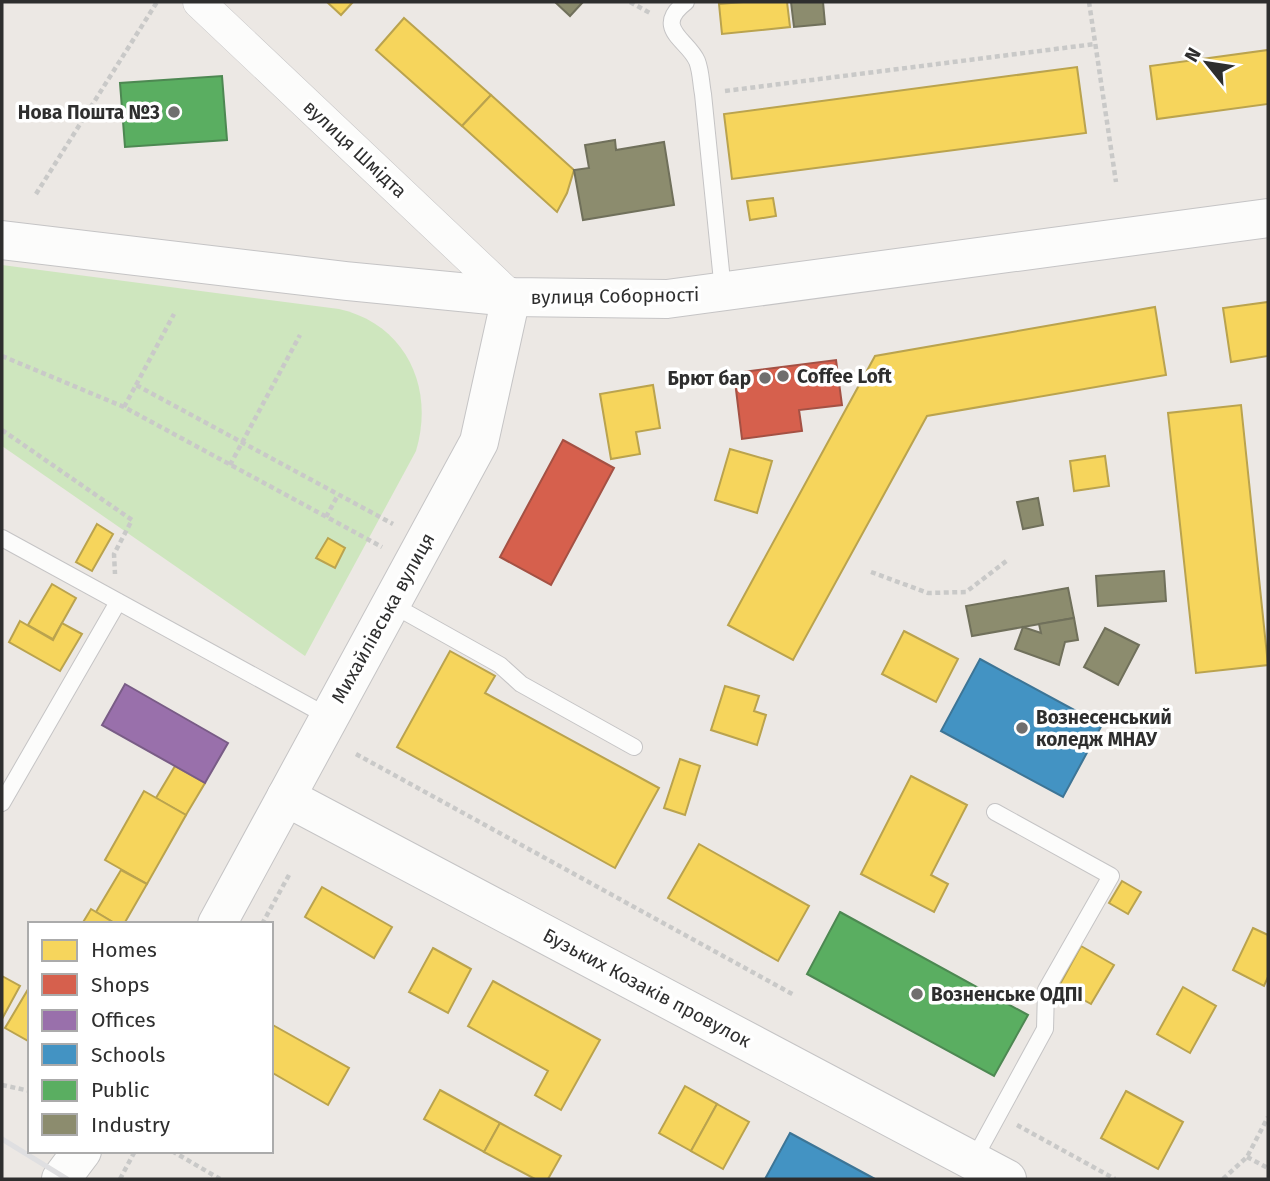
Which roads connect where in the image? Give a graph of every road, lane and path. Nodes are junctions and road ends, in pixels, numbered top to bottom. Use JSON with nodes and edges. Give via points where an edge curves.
{"nodes":[{"id":1,"x":157,"y":2,"type":"edge"},
{"id":2,"x":199,"y":2,"type":"edge"},
{"id":3,"x":686,"y":2,"type":"edge"},
{"id":4,"x":1089,"y":2,"type":"edge"},
{"id":5,"x":1095,"y":44,"type":"junction"},
{"id":6,"x":703,"y":94,"type":"junction"},
{"id":7,"x":1116,"y":182,"type":"dead end"},
{"id":8,"x":36,"y":194,"type":"dead end"},
{"id":9,"x":1268,"y":218,"type":"edge"},
{"id":10,"x":2,"y":240,"type":"edge"},
{"id":11,"x":723,"y":293,"type":"junction"},
{"id":12,"x":511,"y":297,"type":"junction"},
{"id":13,"x":174,"y":314,"type":"dead end"},
{"id":14,"x":300,"y":335,"type":"dead end"},
{"id":15,"x":2,"y":356,"type":"edge"},
{"id":16,"x":136,"y":385,"type":"junction"},
{"id":17,"x":124,"y":407,"type":"junction"},
{"id":18,"x":2,"y":430,"type":"edge"},
{"id":19,"x":242,"y":443,"type":"junction"},
{"id":20,"x":230,"y":464,"type":"junction"},
{"id":21,"x":338,"y":495,"type":"junction"},
{"id":22,"x":326,"y":517,"type":"junction"},
{"id":23,"x":393,"y":524,"type":"dead end"},
{"id":24,"x":2,"y":538,"type":"edge"},
{"id":25,"x":382,"y":547,"type":"dead end"},
{"id":26,"x":1009,"y":559,"type":"dead end"},
{"id":27,"x":871,"y":572,"type":"dead end"},
{"id":28,"x":118,"y":602,"type":"junction"},
{"id":29,"x":391,"y":604,"type":"junction"},
{"id":30,"x":329,"y":717,"type":"junction"},
{"id":31,"x":634,"y":747,"type":"dead end"},
{"id":32,"x":356,"y":754,"type":"dead end"},
{"id":33,"x":286,"y":797,"type":"junction"},
{"id":34,"x":2,"y":803,"type":"edge"},
{"id":35,"x":995,"y":813,"type":"dead end"},
{"id":36,"x":289,"y":875,"type":"dead end"},
{"id":37,"x":218,"y":922,"type":"edge"},
{"id":38,"x":263,"y":922,"type":"edge"},
{"id":39,"x":794,"y":995,"type":"dead end"},
{"id":40,"x":2,"y":1085,"type":"edge"},
{"id":41,"x":28,"y":1091,"type":"edge"},
{"id":42,"x":1268,"y":1117,"type":"edge"},
{"id":43,"x":1017,"y":1125,"type":"dead end"},
{"id":44,"x":80,"y":1153,"type":"edge"},
{"id":45,"x":102,"y":1153,"type":"edge"},
{"id":46,"x":134,"y":1153,"type":"edge"},
{"id":47,"x":175,"y":1153,"type":"edge"},
{"id":48,"x":1247,"y":1157,"type":"junction"},
{"id":49,"x":973,"y":1161,"type":"junction"},
{"id":50,"x":1268,"y":1168,"type":"edge"},
{"id":51,"x":61,"y":1179,"type":"edge"},
{"id":52,"x":93,"y":1179,"type":"edge"},
{"id":53,"x":120,"y":1179,"type":"edge"},
{"id":54,"x":220,"y":1179,"type":"edge"},
{"id":55,"x":1007,"y":1179,"type":"edge"},
{"id":56,"x":1115,"y":1179,"type":"edge"},
{"id":57,"x":1223,"y":1179,"type":"edge"}],
"edges":[{"from":1,"to":8,"type":"path"},
{"from":2,"to":12,"type":"street","name":"вулиця Шмідта"},
{"from":3,"to":6,"type":"lane","via":[[673,16],[672,26],[698,62]]},
{"from":4,"to":5,"type":"path"},
{"from":5,"to":6,"type":"path"},
{"from":5,"to":7,"type":"path"},
{"from":6,"to":11,"type":"lane"},
{"from":9,"to":11,"type":"main road","name":"вулиця Соборності"},
{"from":10,"to":12,"type":"main road","name":"вулиця Соборності"},
{"from":11,"to":12,"type":"main road","name":"вулиця Соборності","via":[[667,299]]},
{"from":12,"to":29,"type":"main road","name":"Михайлівська вулиця","via":[[479,442]]},
{"from":13,"to":16,"type":"path"},
{"from":14,"to":19,"type":"path"},
{"from":15,"to":17,"type":"path"},
{"from":16,"to":17,"type":"path"},
{"from":16,"to":19,"type":"path"},
{"from":17,"to":20,"type":"path"},
{"from":18,"to":28,"type":"path","via":[[132,520],[114,554]]},
{"from":19,"to":20,"type":"path"},
{"from":19,"to":21,"type":"path"},
{"from":20,"to":22,"type":"path"},
{"from":21,"to":22,"type":"path"},
{"from":21,"to":23,"type":"path"},
{"from":22,"to":25,"type":"path"},
{"from":24,"to":28,"type":"lane"},
{"from":26,"to":27,"type":"path","via":[[965,592],[928,593]]},
{"from":28,"to":30,"type":"lane"},
{"from":28,"to":34,"type":"lane"},
{"from":29,"to":30,"type":"main road","name":"Михайлівська вулиця"},
{"from":29,"to":31,"type":"lane"},
{"from":30,"to":33,"type":"main road","name":"Михайлівська вулиця"},
{"from":32,"to":39,"type":"path"},
{"from":33,"to":37,"type":"main road","name":"Михайлівська вулиця"},
{"from":33,"to":49,"type":"main road","name":"Бузьких Козаків провулок"},
{"from":35,"to":49,"type":"lane","via":[[1111,876],[1046,990],[1045,1029]]},
{"from":36,"to":38,"type":"path"},
{"from":40,"to":41,"type":"path"},
{"from":42,"to":48,"type":"path"},
{"from":43,"to":56,"type":"path"},
{"from":44,"to":51,"type":"main road"},
{"from":45,"to":52,"type":"main road"},
{"from":46,"to":53,"type":"path"},
{"from":47,"to":54,"type":"path"},
{"from":48,"to":50,"type":"path"},
{"from":48,"to":57,"type":"path"},
{"from":49,"to":55,"type":"main road","name":"Бузьких Козаків провулок"}]}
